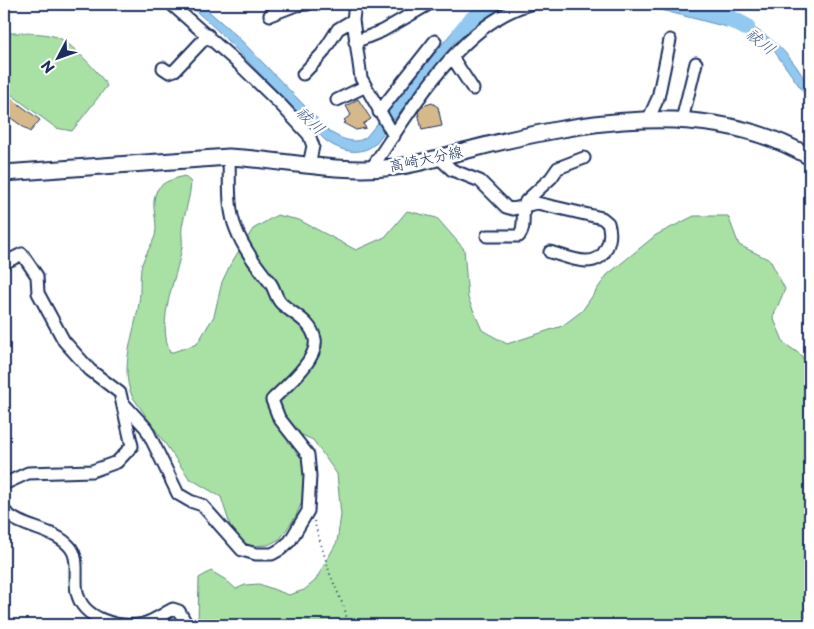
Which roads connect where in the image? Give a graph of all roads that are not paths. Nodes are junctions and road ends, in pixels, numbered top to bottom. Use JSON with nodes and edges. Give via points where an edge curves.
{"nodes":[{"id":1,"x":171,"y":4,"type":"edge"},
{"id":2,"x":308,"y":4,"type":"edge"},
{"id":3,"x":355,"y":4,"type":"edge"},
{"id":4,"x":429,"y":4,"type":"edge"},
{"id":5,"x":530,"y":4,"type":"edge"},
{"id":6,"x":270,"y":15,"type":"dead end"},
{"id":7,"x":353,"y":20,"type":"junction"},
{"id":8,"x":208,"y":35,"type":"junction"},
{"id":9,"x":670,"y":40,"type":"dead end"},
{"id":10,"x":435,"y":41,"type":"dead end"},
{"id":11,"x":355,"y":42,"type":"junction"},
{"id":12,"x":452,"y":57,"type":"junction"},
{"id":13,"x":696,"y":63,"type":"dead end"},
{"id":14,"x":163,"y":68,"type":"dead end"},
{"id":15,"x":303,"y":74,"type":"dead end"},
{"id":16,"x":364,"y":88,"type":"junction"},
{"id":17,"x":473,"y":89,"type":"dead end"},
{"id":18,"x":337,"y":100,"type":"dead end"},
{"id":19,"x":380,"y":114,"type":"junction"},
{"id":20,"x":648,"y":120,"type":"junction"},
{"id":21,"x":682,"y":120,"type":"junction"},
{"id":22,"x":392,"y":134,"type":"junction"},
{"id":23,"x":229,"y":157,"type":"junction"},
{"id":24,"x":810,"y":157,"type":"edge"},
{"id":25,"x":439,"y":158,"type":"junction"},
{"id":26,"x":584,"y":158,"type":"dead end"},
{"id":27,"x":309,"y":165,"type":"junction"},
{"id":28,"x":371,"y":169,"type":"junction"},
{"id":29,"x":4,"y":173,"type":"edge"},
{"id":30,"x":524,"y":206,"type":"junction"},
{"id":31,"x":487,"y":236,"type":"dead end"},
{"id":32,"x":550,"y":252,"type":"dead end"},
{"id":33,"x":4,"y":262,"type":"edge"},
{"id":34,"x":124,"y":404,"type":"junction"},
{"id":35,"x":4,"y":484,"type":"edge"},
{"id":36,"x":4,"y":511,"type":"edge"},
{"id":37,"x":186,"y":625,"type":"edge"}],
"edges":[{"from":1,"to":8,"type":"street"},
{"from":2,"to":6,"type":"street"},
{"from":3,"to":7,"type":"street"},
{"from":4,"to":11,"type":"street"},
{"from":5,"to":12,"type":"street","via":[[494,18]]},
{"from":7,"to":11,"type":"street"},
{"from":7,"to":15,"type":"street","via":[[338,29],[322,54]]},
{"from":8,"to":14,"type":"street","via":[[175,70],[170,72]]},
{"from":8,"to":27,"type":"street","via":[[309,135],[313,146]]},
{"from":9,"to":20,"type":"street","via":[[658,98]]},
{"from":10,"to":19,"type":"street"},
{"from":11,"to":16,"type":"street"},
{"from":12,"to":17,"type":"street"},
{"from":12,"to":22,"type":"street"},
{"from":13,"to":21,"type":"street"},
{"from":16,"to":18,"type":"street"},
{"from":16,"to":19,"type":"street"},
{"from":19,"to":22,"type":"street"},
{"from":20,"to":21,"type":"main road","name":"高崎大分線"},
{"from":20,"to":25,"type":"main road","name":"高崎大分線","via":[[530,136]]},
{"from":21,"to":24,"type":"main road","name":"高崎大分線","via":[[750,131]]},
{"from":22,"to":28,"type":"street"},
{"from":23,"to":27,"type":"main road","name":"高崎大分線"},
{"from":23,"to":29,"type":"main road","name":"高崎大分線"},
{"from":23,"to":34,"type":"street","via":[[235,228],[278,300],[298,314],[311,329],[315,340],[314,353],[306,365],[272,400],[279,418],[308,455],[308,510],[290,540],[272,554],[242,550],[202,505],[178,494],[146,428]]},
{"from":25,"to":28,"type":"main road","name":"高崎大分線"},
{"from":25,"to":30,"type":"street","via":[[452,170],[480,181],[502,205],[513,209]]},
{"from":26,"to":30,"type":"street","via":[[558,168]]},
{"from":27,"to":28,"type":"main road","name":"高崎大分線"},
{"from":30,"to":31,"type":"street","via":[[523,229],[519,236]]},
{"from":30,"to":32,"type":"street","via":[[537,203],[602,218],[608,223],[608,244],[598,260],[588,262]]},
{"from":33,"to":34,"type":"street","via":[[22,254],[28,261],[37,276],[38,293],[64,341],[90,370],[120,393]]},
{"from":34,"to":35,"type":"street","via":[[132,446],[118,462],[92,471],[28,472]]},
{"from":36,"to":37,"type":"street","via":[[10,518],[57,538],[71,548],[77,593],[92,615],[103,622],[140,625],[174,610],[179,611]]}]}
